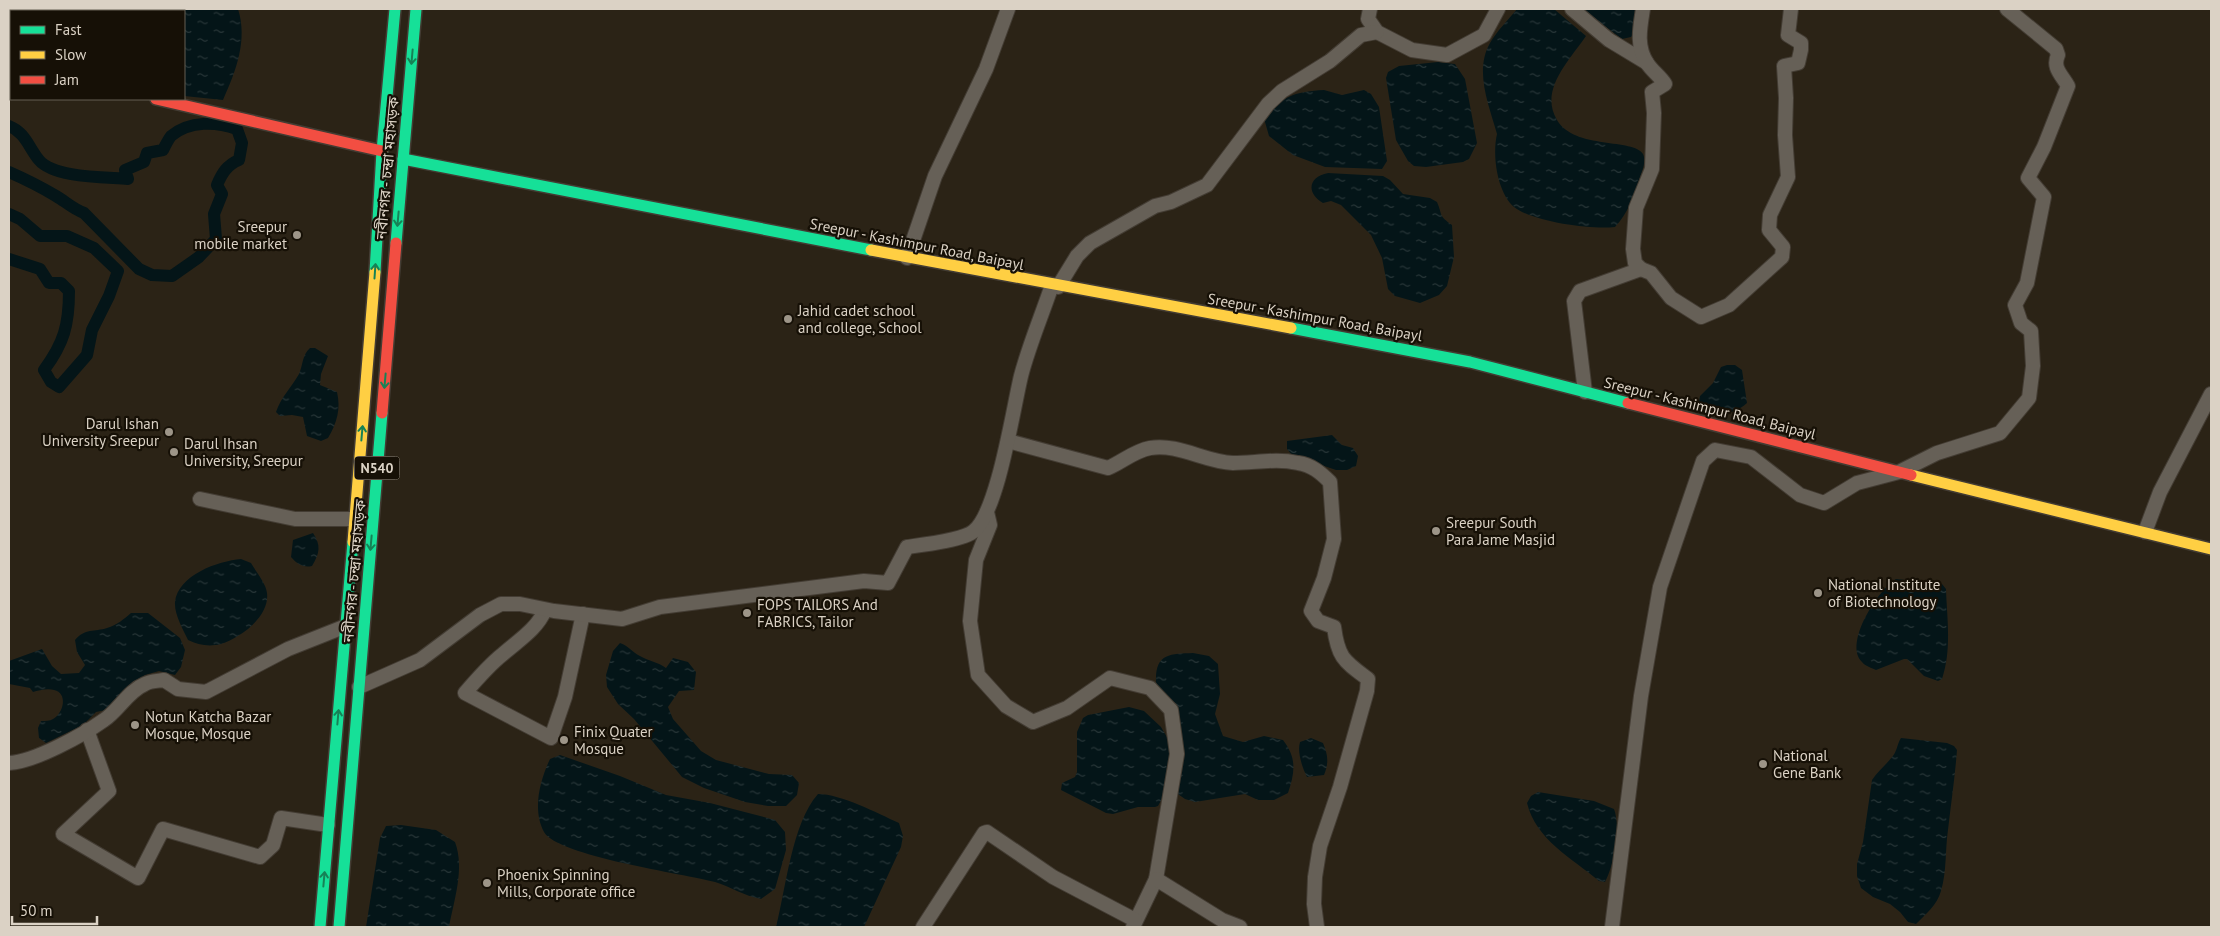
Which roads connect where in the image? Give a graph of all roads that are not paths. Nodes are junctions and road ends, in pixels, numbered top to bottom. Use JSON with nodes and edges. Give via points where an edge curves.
{"nodes":[{"id":1,"x":395,"y":9,"type":"edge"},
{"id":2,"x":416,"y":9,"type":"edge"},
{"id":3,"x":1008,"y":9,"type":"edge"},
{"id":4,"x":1370,"y":9,"type":"edge"},
{"id":5,"x":1498,"y":9,"type":"edge"},
{"id":6,"x":1572,"y":9,"type":"edge"},
{"id":7,"x":1642,"y":9,"type":"edge"},
{"id":8,"x":1791,"y":9,"type":"edge"},
{"id":9,"x":2007,"y":9,"type":"edge"},
{"id":10,"x":1377,"y":32,"type":"junction"},
{"id":11,"x":1647,"y":63,"type":"junction"},
{"id":12,"x":160,"y":100,"type":"edge"},
{"id":13,"x":382,"y":151,"type":"junction"},
{"id":14,"x":403,"y":159,"type":"junction"},
{"id":15,"x":907,"y":258,"type":"junction"},
{"id":16,"x":1641,"y":269,"type":"junction"},
{"id":17,"x":1055,"y":286,"type":"junction"},
{"id":18,"x":1585,"y":392,"type":"junction"},
{"id":19,"x":2211,"y":394,"type":"edge"},
{"id":20,"x":1008,"y":441,"type":"junction"},
{"id":21,"x":1899,"y":472,"type":"junction"},
{"id":22,"x":200,"y":500,"type":"dead end"},
{"id":23,"x":987,"y":512,"type":"junction"},
{"id":24,"x":355,"y":519,"type":"junction"},
{"id":25,"x":2145,"y":532,"type":"junction"},
{"id":26,"x":2211,"y":548,"type":"edge"},
{"id":27,"x":545,"y":610,"type":"junction"},
{"id":28,"x":583,"y":614,"type":"junction"},
{"id":29,"x":346,"y":626,"type":"junction"},
{"id":30,"x":359,"y":687,"type":"junction"},
{"id":31,"x":87,"y":730,"type":"junction"},
{"id":32,"x":9,"y":763,"type":"edge"},
{"id":33,"x":328,"y":825,"type":"junction"},
{"id":34,"x":1156,"y":879,"type":"junction"},
{"id":35,"x":1134,"y":924,"type":"edge"},
{"id":36,"x":320,"y":927,"type":"edge"},
{"id":37,"x":339,"y":927,"type":"edge"},
{"id":38,"x":923,"y":927,"type":"edge"},
{"id":39,"x":1240,"y":927,"type":"edge"},
{"id":40,"x":1317,"y":927,"type":"edge"},
{"id":41,"x":1612,"y":927,"type":"edge"}],
"edges":[{"from":1,"to":13,"type":"main road","name":"নবীনগর - চন্দ্রা মহাসড়ক","number":"N540"},
{"from":2,"to":14,"type":"main road","name":"নবীনগর - চন্দ্রা মহাসড়ক","number":"N540","one_way":true},
{"from":3,"to":15,"type":"street","via":[[986,69],[935,176]]},
{"from":4,"to":10,"type":"street","via":[[1368,19]]},
{"from":5,"to":10,"type":"street","via":[[1484,35],[1447,55],[1412,50]]},
{"from":6,"to":11,"type":"street","via":[[1609,40]]},
{"from":7,"to":11,"type":"street","via":[[1638,41]]},
{"from":8,"to":16,"type":"street","via":[[1788,35],[1801,43],[1801,50],[1798,63],[1784,66],[1788,178],[1770,216],[1769,230],[1783,247],[1782,257],[1729,304],[1701,317],[1671,298],[1651,273]]},
{"from":9,"to":21,"type":"street","via":[[2056,49],[2056,70],[2068,86],[2028,178],[2044,197],[2027,284],[2015,305],[2021,323],[2031,331],[2033,366],[2029,398],[2000,433],[1937,453]]},
{"from":10,"to":17,"type":"street","via":[[1362,35],[1330,61],[1282,91],[1268,104],[1207,185],[1155,206],[1090,243]]},
{"from":11,"to":16,"type":"street","via":[[1665,84],[1652,92],[1652,169],[1636,208],[1633,249],[1635,263]]},
{"from":12,"to":13,"type":"main road"},
{"from":24,"to":13,"type":"main road","name":"নবীনগর - চন্দ্রা মহাসড়ক","number":"N540","one_way":true},
{"from":14,"to":15,"type":"main road","name":"Sreepur - Kashimpur Road, Baipayl"},
{"from":14,"to":30,"type":"main road","name":"নবীনগর - চন্দ্রা মহাসড়ক","number":"N540","one_way":true},
{"from":15,"to":17,"type":"main road","name":"Sreepur - Kashimpur Road, Baipayl"},
{"from":16,"to":18,"type":"street","via":[[1580,292],[1574,301]]},
{"from":17,"to":18,"type":"main road","name":"Sreepur - Kashimpur Road, Baipayl","via":[[1408,349]]},
{"from":17,"to":20,"type":"street","via":[[1022,374]]},
{"from":18,"to":21,"type":"main road","name":"Sreepur - Kashimpur Road, Baipayl"},
{"from":19,"to":25,"type":"street","via":[[2160,492]]},
{"from":20,"to":23,"type":"street"},
{"from":20,"to":40,"type":"street","via":[[1108,468],[1140,450],[1151,448],[1166,448],[1231,463],[1269,460],[1299,463],[1317,470],[1330,482],[1334,539],[1311,611],[1318,621],[1334,627],[1344,661],[1368,679],[1340,787],[1320,846],[1314,895]]},
{"from":21,"to":25,"type":"main road","name":"Sreepur - Kashimpur Road, Baipayl"},
{"from":21,"to":41,"type":"street","via":[[1857,483],[1824,503],[1800,495],[1751,457],[1715,450],[1703,461],[1660,587],[1641,696]]},
{"from":22,"to":24,"type":"street","via":[[295,519]]},
{"from":23,"to":28,"type":"street","via":[[973,532],[907,547],[888,583],[864,581],[705,601],[660,607],[622,618]]},
{"from":23,"to":34,"type":"street","via":[[990,525],[976,560],[970,621],[978,675],[1006,706],[1034,722],[1067,708],[1110,678],[1150,688],[1171,710],[1177,754]]},
{"from":24,"to":29,"type":"main road","name":"নবীনগর - চন্দ্রা মহাসড়ক","number":"N540"},
{"from":25,"to":26,"type":"main road","name":"Sreepur - Kashimpur Road, Baipayl"},
{"from":27,"to":28,"type":"street"},
{"from":27,"to":28,"type":"street","via":[[524,637],[489,666],[465,693],[551,738],[565,697]]},
{"from":27,"to":30,"type":"street","via":[[520,604],[501,604],[480,615],[420,660]]},
{"from":29,"to":31,"type":"street","via":[[288,649],[206,692],[178,689],[164,680],[145,683],[106,719]]},
{"from":33,"to":29,"type":"main road","name":"নবীনগর - চন্দ্রা মহাসড়ক","number":"N540","one_way":true},
{"from":30,"to":37,"type":"main road","name":"নবীনগর - চন্দ্রা মহাসড়ক","number":"N540"},
{"from":31,"to":32,"type":"street","via":[[38,754]]},
{"from":31,"to":33,"type":"street","via":[[109,791],[63,834],[138,878],[163,829],[260,857],[272,846],[281,818]]},
{"from":36,"to":33,"type":"main road","name":"নবীনগর - চন্দ্রা মহাসড়ক","number":"N540","one_way":true},
{"from":34,"to":35,"type":"street"},
{"from":34,"to":39,"type":"street","via":[[1222,920]]},
{"from":35,"to":38,"type":"street","via":[[1053,877],[987,832]]}]}
